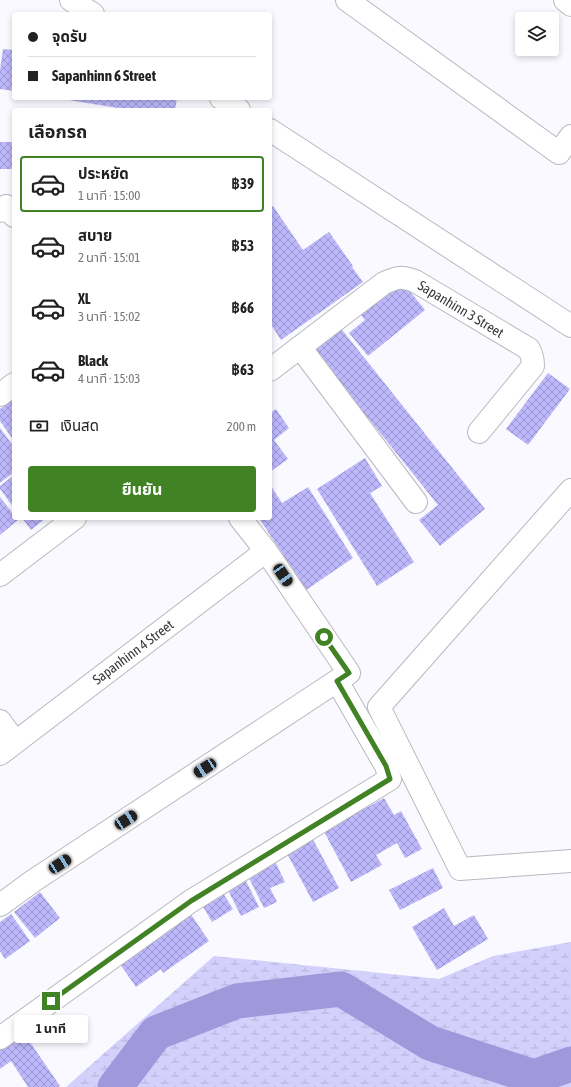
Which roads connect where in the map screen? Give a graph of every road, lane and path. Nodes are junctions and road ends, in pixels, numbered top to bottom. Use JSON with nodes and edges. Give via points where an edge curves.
{"nodes":[{"id":1,"x":71,"y":0,"type":"edge"},
{"id":2,"x":347,"y":0,"type":"edge"},
{"id":3,"x":565,"y":0,"type":"edge"},
{"id":4,"x":571,"y":5,"type":"edge"},
{"id":5,"x":90,"y":12,"type":"edge"},
{"id":6,"x":224,"y":100,"type":"edge"},
{"id":7,"x":237,"y":108,"type":"edge"},
{"id":8,"x":272,"y":131,"type":"edge"},
{"id":9,"x":571,"y":136,"type":"edge"},
{"id":10,"x":0,"y":211,"type":"edge"},
{"id":11,"x":12,"y":214,"type":"edge"},
{"id":12,"x":571,"y":326,"type":"edge"},
{"id":13,"x":300,"y":348,"type":"junction"},
{"id":14,"x":272,"y":369,"type":"edge"},
{"id":15,"x":12,"y":386,"type":"edge"},
{"id":16,"x":0,"y":395,"type":"edge"},
{"id":17,"x":479,"y":432,"type":"dead end"},
{"id":18,"x":571,"y":490,"type":"edge"},
{"id":19,"x":416,"y":502,"type":"dead end"},
{"id":20,"x":72,"y":520,"type":"edge"},
{"id":21,"x":242,"y":520,"type":"edge"},
{"id":22,"x":266,"y":551,"type":"junction"},
{"id":23,"x":0,"y":575,"type":"edge"},
{"id":24,"x":337,"y":681,"type":"junction"},
{"id":25,"x":0,"y":722,"type":"edge"},
{"id":26,"x":8,"y":748,"type":"edge"},
{"id":27,"x":571,"y":861,"type":"edge"},
{"id":28,"x":0,"y":905,"type":"edge"},
{"id":29,"x":0,"y":1038,"type":"edge"}],
"edges":[{"from":1,"to":5,"type":"street"},
{"from":2,"to":9,"type":"street","via":[[559,153]]},
{"from":3,"to":4,"type":"street"},
{"from":6,"to":7,"type":"street"},
{"from":8,"to":12,"type":"street"},
{"from":10,"to":11,"type":"street","via":[[6,206]]},
{"from":13,"to":14,"type":"street","name":"Sapanhinn 3 Street"},
{"from":13,"to":17,"type":"street","name":"Sapanhinn 3 Street","via":[[384,283],[405,277],[416,281],[531,353],[533,366]]},
{"from":13,"to":19,"type":"street"},
{"from":15,"to":16,"type":"street"},
{"from":18,"to":27,"type":"street","via":[[379,707],[460,869]]},
{"from":20,"to":23,"type":"street"},
{"from":21,"to":22,"type":"street"},
{"from":22,"to":24,"type":"street","via":[[349,673]]},
{"from":22,"to":26,"type":"street","name":"Sapanhinn 4 Street"},
{"from":24,"to":28,"type":"street"},
{"from":24,"to":29,"type":"street","via":[[386,766],[390,779],[191,901]]},
{"from":25,"to":26,"type":"street"}]}
